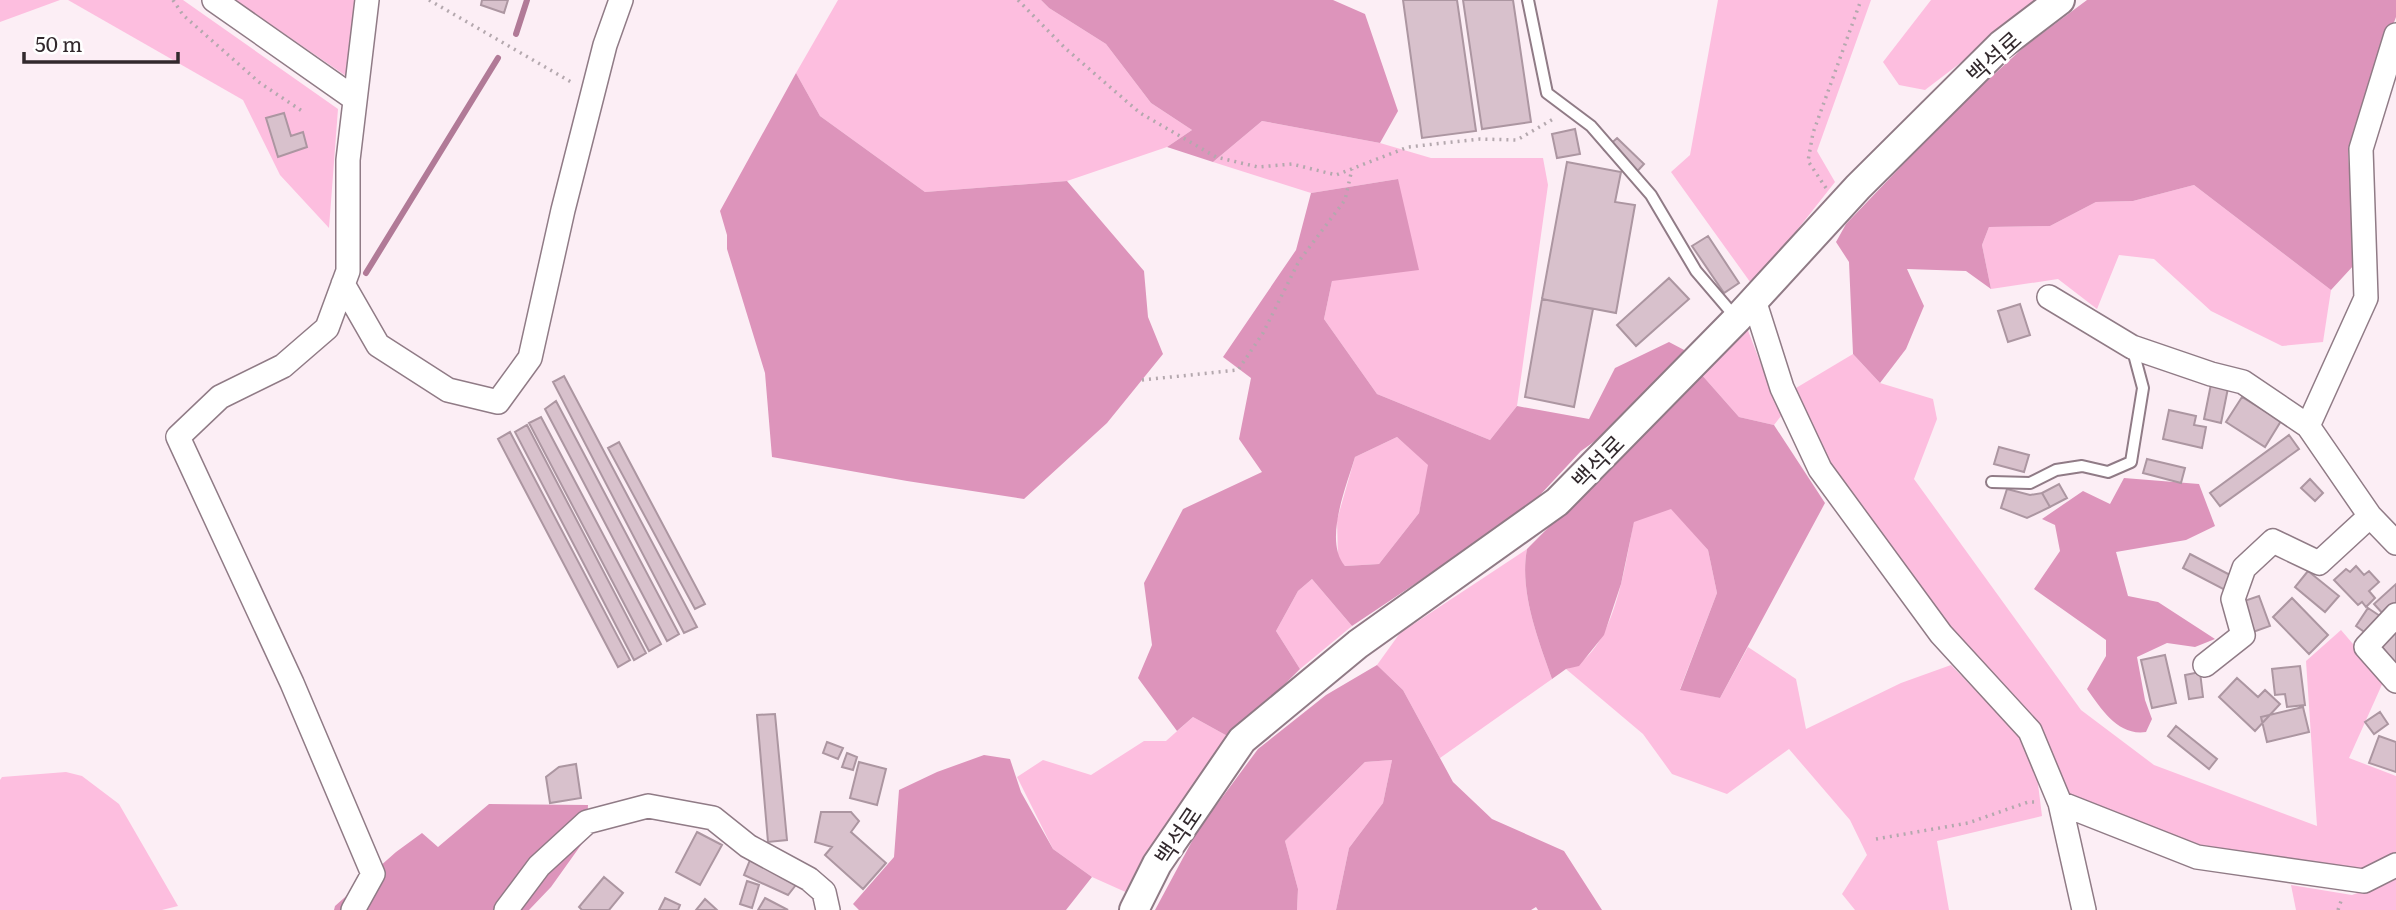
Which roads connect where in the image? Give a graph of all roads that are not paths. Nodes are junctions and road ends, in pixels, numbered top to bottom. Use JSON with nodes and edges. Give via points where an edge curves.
{"nodes":[{"id":1,"x":214,"y":0,"type":"edge"},
{"id":2,"x":367,"y":0,"type":"edge"},
{"id":3,"x":621,"y":0,"type":"edge"},
{"id":4,"x":1528,"y":0,"type":"edge"},
{"id":5,"x":2060,"y":0,"type":"edge"},
{"id":6,"x":2396,"y":35,"type":"edge"},
{"id":7,"x":355,"y":99,"type":"junction"},
{"id":8,"x":343,"y":284,"type":"junction"},
{"id":9,"x":2049,"y":298,"type":"dead end"},
{"id":10,"x":1746,"y":310,"type":"junction"},
{"id":11,"x":2132,"y":347,"type":"junction"},
{"id":12,"x":2308,"y":426,"type":"junction"},
{"id":13,"x":1992,"y":482,"type":"dead end"},
{"id":14,"x":2370,"y":516,"type":"junction"},
{"id":15,"x":2396,"y":543,"type":"edge"},
{"id":16,"x":2396,"y":615,"type":"edge"},
{"id":17,"x":2205,"y":665,"type":"dead end"},
{"id":18,"x":2396,"y":681,"type":"edge"},
{"id":19,"x":2060,"y":803,"type":"junction"},
{"id":20,"x":2396,"y":865,"type":"edge"},
{"id":21,"x":352,"y":910,"type":"edge"},
{"id":22,"x":506,"y":910,"type":"edge"},
{"id":23,"x":828,"y":910,"type":"edge"},
{"id":24,"x":1134,"y":910,"type":"edge"},
{"id":25,"x":2084,"y":910,"type":"edge"}],
"edges":[{"from":1,"to":7,"type":"street"},
{"from":2,"to":7,"type":"street"},
{"from":3,"to":8,"type":"street","via":[[605,45],[530,358],[498,402],[448,390],[377,345]]},
{"from":4,"to":10,"type":"lane","via":[[1547,93],[1591,126],[1651,195],[1696,271]]},
{"from":5,"to":10,"type":"street","name":"백석로","via":[[2001,45],[1841,206]]},
{"from":6,"to":12,"type":"street","via":[[2361,149],[2366,298]]},
{"from":7,"to":8,"type":"street","via":[[348,160],[348,271]]},
{"from":8,"to":21,"type":"street","via":[[327,328],[282,366],[220,397],[178,437],[292,683],[373,874]]},
{"from":9,"to":11,"type":"street"},
{"from":10,"to":19,"type":"street","via":[[1820,469],[1941,634],[2030,731]]},
{"from":10,"to":24,"type":"street","name":"백석로","via":[[1558,502],[1358,644],[1242,740],[1157,864]]},
{"from":11,"to":12,"type":"street","via":[[2243,382]]},
{"from":11,"to":13,"type":"lane","via":[[2143,388],[2131,462],[2108,472],[2082,466],[2056,470],[2031,483]]},
{"from":12,"to":14,"type":"street"},
{"from":14,"to":15,"type":"street"},
{"from":14,"to":17,"type":"street","via":[[2319,563],[2273,541],[2244,568],[2233,599],[2244,635]]},
{"from":16,"to":18,"type":"street","via":[[2366,647]]},
{"from":19,"to":20,"type":"street","via":[[2197,857],[2364,881]]},
{"from":19,"to":25,"type":"street"},
{"from":22,"to":23,"type":"street","via":[[539,866],[587,822],[648,806],[713,818],[748,846],[809,879],[824,892]]}]}
